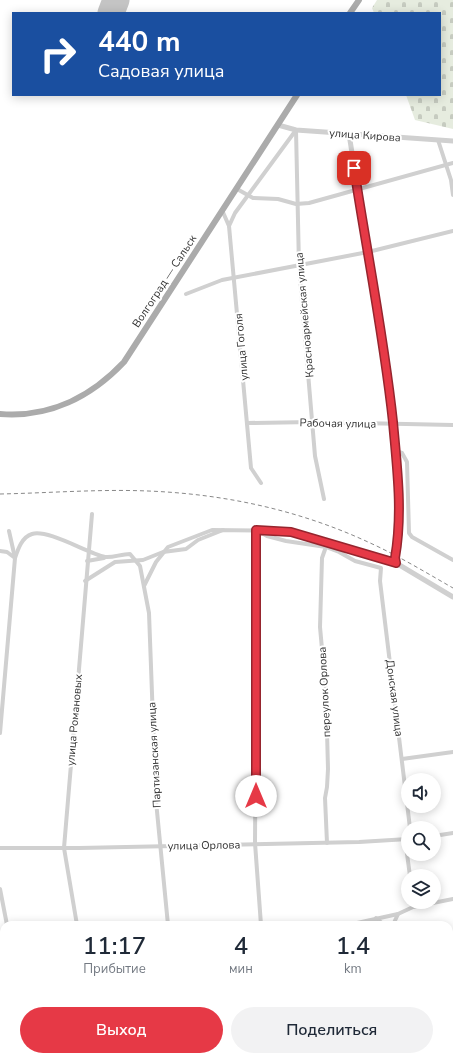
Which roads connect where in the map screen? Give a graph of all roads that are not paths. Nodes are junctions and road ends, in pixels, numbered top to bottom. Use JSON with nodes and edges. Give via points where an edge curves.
{"nodes":[{"id":1,"x":359,"y":0,"type":"edge"},
{"id":2,"x":351,"y":12,"type":"edge"},
{"id":3,"x":296,"y":96,"type":"edge"},
{"id":4,"x":278,"y":125,"type":"junction"},
{"id":5,"x":296,"y":130,"type":"junction"},
{"id":6,"x":349,"y":134,"type":"junction"},
{"id":7,"x":438,"y":140,"type":"junction"},
{"id":8,"x":453,"y":141,"type":"edge"},
{"id":9,"x":453,"y":163,"type":"edge"},
{"id":10,"x":446,"y":165,"type":"junction"},
{"id":11,"x":237,"y":189,"type":"junction"},
{"id":12,"x":357,"y":189,"type":"junction"},
{"id":13,"x":453,"y":195,"type":"edge"},
{"id":14,"x":248,"y":196,"type":"junction"},
{"id":15,"x":296,"y":204,"type":"junction"},
{"id":16,"x":222,"y":210,"type":"junction"},
{"id":17,"x":228,"y":226,"type":"junction"},
{"id":18,"x":453,"y":231,"type":"edge"},
{"id":19,"x":368,"y":252,"type":"junction"},
{"id":20,"x":299,"y":266,"type":"junction"},
{"id":21,"x":234,"y":278,"type":"junction"},
{"id":22,"x":186,"y":294,"type":"dead end"},
{"id":23,"x":0,"y":414,"type":"edge"},
{"id":24,"x":312,"y":422,"type":"junction"},
{"id":25,"x":248,"y":423,"type":"junction"},
{"id":26,"x":393,"y":424,"type":"junction"},
{"id":27,"x":453,"y":425,"type":"edge"},
{"id":28,"x":396,"y":452,"type":"junction"},
{"id":29,"x":260,"y":483,"type":"dead end"},
{"id":30,"x":324,"y":499,"type":"dead end"},
{"id":31,"x":92,"y":514,"type":"dead end"},
{"id":32,"x":225,"y":529,"type":"junction"},
{"id":33,"x":256,"y":530,"type":"junction"},
{"id":34,"x":9,"y":531,"type":"dead end"},
{"id":35,"x":328,"y":542,"type":"junction"},
{"id":36,"x":326,"y":548,"type":"junction"},
{"id":37,"x":0,"y":551,"type":"edge"},
{"id":38,"x":88,"y":552,"type":"junction"},
{"id":39,"x":163,"y":552,"type":"junction"},
{"id":40,"x":108,"y":557,"type":"junction"},
{"id":41,"x":15,"y":558,"type":"junction"},
{"id":42,"x":453,"y":560,"type":"edge"},
{"id":43,"x":87,"y":561,"type":"junction"},
{"id":44,"x":137,"y":561,"type":"junction"},
{"id":45,"x":396,"y":563,"type":"junction"},
{"id":46,"x":85,"y":582,"type":"junction"},
{"id":47,"x":144,"y":586,"type":"junction"},
{"id":48,"x":453,"y":597,"type":"edge"},
{"id":49,"x":0,"y":733,"type":"edge"},
{"id":50,"x":453,"y":752,"type":"edge"},
{"id":51,"x":402,"y":759,"type":"junction"},
{"id":52,"x":409,"y":821,"type":"edge"},
{"id":53,"x":453,"y":833,"type":"edge"},
{"id":54,"x":441,"y":835,"type":"edge"},
{"id":55,"x":401,"y":839,"type":"edge"},
{"id":56,"x":255,"y":843,"type":"junction"},
{"id":57,"x":327,"y":843,"type":"junction"},
{"id":58,"x":160,"y":846,"type":"junction"},
{"id":59,"x":0,"y":848,"type":"edge"},
{"id":60,"x":64,"y":848,"type":"junction"},
{"id":61,"x":0,"y":889,"type":"edge"},
{"id":62,"x":453,"y":899,"type":"edge"},
{"id":63,"x":441,"y":900,"type":"edge"},
{"id":64,"x":406,"y":909,"type":"edge"},
{"id":65,"x":398,"y":914,"type":"junction"},
{"id":66,"x":376,"y":918,"type":"junction"},
{"id":67,"x":5,"y":921,"type":"edge"},
{"id":68,"x":76,"y":921,"type":"edge"},
{"id":69,"x":168,"y":921,"type":"edge"},
{"id":70,"x":261,"y":921,"type":"edge"},
{"id":71,"x":364,"y":921,"type":"edge"},
{"id":72,"x":379,"y":921,"type":"edge"},
{"id":73,"x":395,"y":921,"type":"edge"}],
"edges":[{"from":1,"to":2,"type":"main road"},
{"from":3,"to":4,"type":"main road","name":"Волгоград — Сальск"},
{"from":4,"to":5,"type":"street","name":"улица Кирова"},
{"from":4,"to":11,"type":"main road","name":"Волгоград — Сальск"},
{"from":5,"to":6,"type":"street","name":"улица Кирова"},
{"from":5,"to":14,"type":"street"},
{"from":5,"to":15,"type":"street","name":"Красноармейская улица"},
{"from":6,"to":7,"type":"street","name":"улица Кирова"},
{"from":6,"to":12,"type":"street"},
{"from":7,"to":8,"type":"street","name":"улица Кирова"},
{"from":7,"to":10,"type":"street"},
{"from":9,"to":10,"type":"street"},
{"from":10,"to":12,"type":"street"},
{"from":10,"to":13,"type":"street"},
{"from":11,"to":14,"type":"street"},
{"from":11,"to":16,"type":"main road","name":"Волгоград — Сальск"},
{"from":12,"to":15,"type":"street","via":[[309,203]]},
{"from":12,"to":19,"type":"street"},
{"from":14,"to":15,"type":"street"},
{"from":14,"to":17,"type":"street"},
{"from":15,"to":20,"type":"street","name":"Красноармейская улица"},
{"from":16,"to":17,"type":"street","name":"улица Гоголя"},
{"from":16,"to":23,"type":"main road","name":"Волгоград — Сальск","via":[[124,362],[109,378],[72,402],[55,408],[24,414]]},
{"from":17,"to":21,"type":"street","name":"улица Гоголя"},
{"from":18,"to":19,"type":"street"},
{"from":19,"to":20,"type":"street"},
{"from":19,"to":26,"type":"street"},
{"from":20,"to":21,"type":"street"},
{"from":20,"to":24,"type":"street","name":"Красноармейская улица"},
{"from":21,"to":22,"type":"street","via":[[213,282]]},
{"from":21,"to":25,"type":"street","name":"улица Гоголя"},
{"from":24,"to":25,"type":"street","name":"Рабочая улица"},
{"from":24,"to":26,"type":"street","name":"Рабочая улица"},
{"from":24,"to":30,"type":"street","name":"Красноармейская улица","via":[[315,456]]},
{"from":25,"to":29,"type":"street","name":"улица Гоголя","via":[[251,468]]},
{"from":26,"to":27,"type":"street","name":"Рабочая улица"},
{"from":26,"to":28,"type":"street"},
{"from":28,"to":42,"type":"street","via":[[402,453],[407,462],[409,533]]},
{"from":28,"to":45,"type":"street","via":[[400,492]]},
{"from":31,"to":38,"type":"street","name":"улица Романовых"},
{"from":32,"to":33,"type":"street"},
{"from":32,"to":39,"type":"street","via":[[202,533],[168,547]]},
{"from":32,"to":39,"type":"street","via":[[198,540],[186,549]]},
{"from":33,"to":35,"type":"street","via":[[291,532]]},
{"from":33,"to":36,"type":"street","via":[[286,541]]},
{"from":33,"to":56,"type":"street"},
{"from":34,"to":41,"type":"street"},
{"from":35,"to":36,"type":"street","name":"переулок Орлова"},
{"from":35,"to":45,"type":"street"},
{"from":36,"to":51,"type":"street","name":"Донская улица","via":[[355,561],[381,568],[380,581]]},
{"from":36,"to":57,"type":"street","name":"переулок Орлова","via":[[322,558],[320,627],[328,769],[325,798]]},
{"from":37,"to":41,"type":"street","via":[[7,552]]},
{"from":38,"to":40,"type":"street"},
{"from":38,"to":41,"type":"street","via":[[52,536],[35,533],[23,540]]},
{"from":38,"to":43,"type":"street","name":"улица Романовых"},
{"from":39,"to":44,"type":"street","via":[[149,559]]},
{"from":39,"to":47,"type":"street"},
{"from":40,"to":43,"type":"street"},
{"from":40,"to":44,"type":"street","via":[[130,554]]},
{"from":41,"to":49,"type":"street"},
{"from":43,"to":46,"type":"street","name":"улица Романовых"},
{"from":44,"to":46,"type":"street","via":[[115,562]]},
{"from":44,"to":47,"type":"street","name":"Партизанская улица"},
{"from":45,"to":48,"type":"street"},
{"from":46,"to":60,"type":"street","name":"улица Романовых"},
{"from":47,"to":58,"type":"street","name":"Партизанская улица","via":[[148,613]]},
{"from":50,"to":51,"type":"street"},
{"from":51,"to":52,"type":"street","name":"Донская улица"},
{"from":53,"to":54,"type":"street"},
{"from":55,"to":57,"type":"street","name":"улица Орлова"},
{"from":56,"to":57,"type":"street","name":"улица Орлова"},
{"from":56,"to":58,"type":"street","name":"улица Орлова"},
{"from":56,"to":70,"type":"street"},
{"from":58,"to":60,"type":"street","name":"улица Орлова"},
{"from":58,"to":69,"type":"street","name":"Партизанская улица"},
{"from":59,"to":60,"type":"street","name":"улица Орлова"},
{"from":60,"to":68,"type":"street","name":"улица Романовых"},
{"from":61,"to":67,"type":"street"},
{"from":62,"to":63,"type":"street"},
{"from":64,"to":65,"type":"street"},
{"from":65,"to":66,"type":"street"},
{"from":65,"to":73,"type":"street"},
{"from":66,"to":71,"type":"street"},
{"from":66,"to":72,"type":"street"}]}
